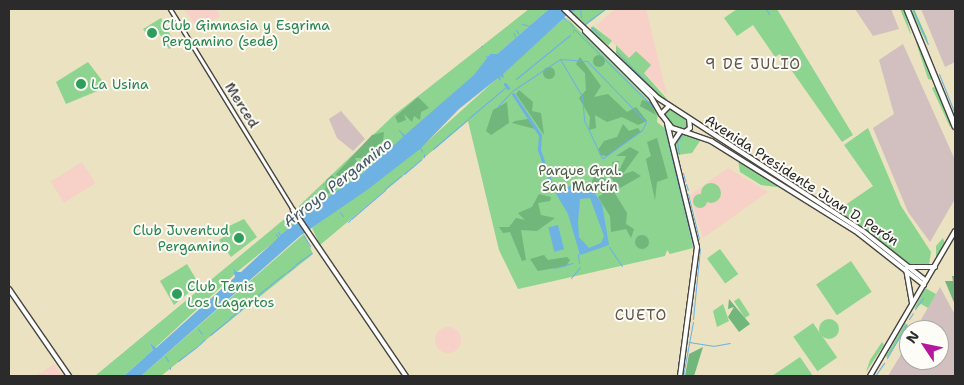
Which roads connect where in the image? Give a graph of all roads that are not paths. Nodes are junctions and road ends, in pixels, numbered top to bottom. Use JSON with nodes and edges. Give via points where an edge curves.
{"nodes":[{"id":1,"x":170,"y":9,"type":"edge"},
{"id":2,"x":564,"y":9,"type":"edge"},
{"id":3,"x":907,"y":9,"type":"edge"},
{"id":4,"x":584,"y":29,"type":"junction"},
{"id":5,"x":670,"y":106,"type":"junction"},
{"id":6,"x":661,"y":114,"type":"junction"},
{"id":7,"x":688,"y":117,"type":"junction"},
{"id":8,"x":667,"y":123,"type":"junction"},
{"id":9,"x":955,"y":126,"type":"edge"},
{"id":10,"x":683,"y":132,"type":"junction"},
{"id":11,"x":672,"y":146,"type":"junction"},
{"id":12,"x":294,"y":212,"type":"joint"},
{"id":13,"x":955,"y":232,"type":"edge"},
{"id":14,"x":935,"y":267,"type":"junction"},
{"id":15,"x":907,"y":268,"type":"junction"},
{"id":16,"x":925,"y":283,"type":"junction"},
{"id":17,"x":9,"y":288,"type":"edge"},
{"id":18,"x":912,"y":304,"type":"junction"},
{"id":19,"x":68,"y":376,"type":"edge"},
{"id":20,"x":406,"y":376,"type":"edge"},
{"id":21,"x":680,"y":376,"type":"edge"},
{"id":22,"x":870,"y":376,"type":"edge"}],
"edges":[{"from":1,"to":12,"type":"street","name":"Merced"},
{"from":2,"to":4,"type":"main road","name":"Avenida Presidente Juan D. Perón"},
{"from":3,"to":9,"type":"highway"},
{"from":4,"to":5,"type":"main road","name":"Avenida Presidente Juan D. Perón"},
{"from":4,"to":6,"type":"main road","name":"Avenida Presidente Juan D. Perón","via":[[651,97]]},
{"from":5,"to":6,"type":"main road"},
{"from":5,"to":7,"type":"main road","name":"Avenida Presidente Juan D. Perón"},
{"from":6,"to":8,"type":"main road","name":"Avenida Presidente Juan D. Perón"},
{"from":7,"to":10,"type":"main road","name":"Avenida Presidente Juan D. Perón","via":[[691,124]]},
{"from":7,"to":15,"type":"main road","name":"Avenida Presidente Juan D. Perón","via":[[863,231]]},
{"from":8,"to":10,"type":"main road","name":"Avenida Presidente Juan D. Perón"},
{"from":8,"to":11,"type":"main road"},
{"from":10,"to":11,"type":"main road"},
{"from":10,"to":15,"type":"main road","name":"Avenida Presidente Juan D. Perón","via":[[711,141],[873,242]]},
{"from":11,"to":21,"type":"main road","via":[[697,247]]},
{"from":12,"to":20,"type":"main road"},
{"from":13,"to":14,"type":"main road"},
{"from":14,"to":15,"type":"main road"},
{"from":14,"to":16,"type":"main road"},
{"from":15,"to":16,"type":"main road","name":"Avenida Presidente Juan D. Perón"},
{"from":15,"to":18,"type":"main road"},
{"from":16,"to":18,"type":"main road"},
{"from":17,"to":19,"type":"main road"},
{"from":18,"to":22,"type":"main road"}]}
